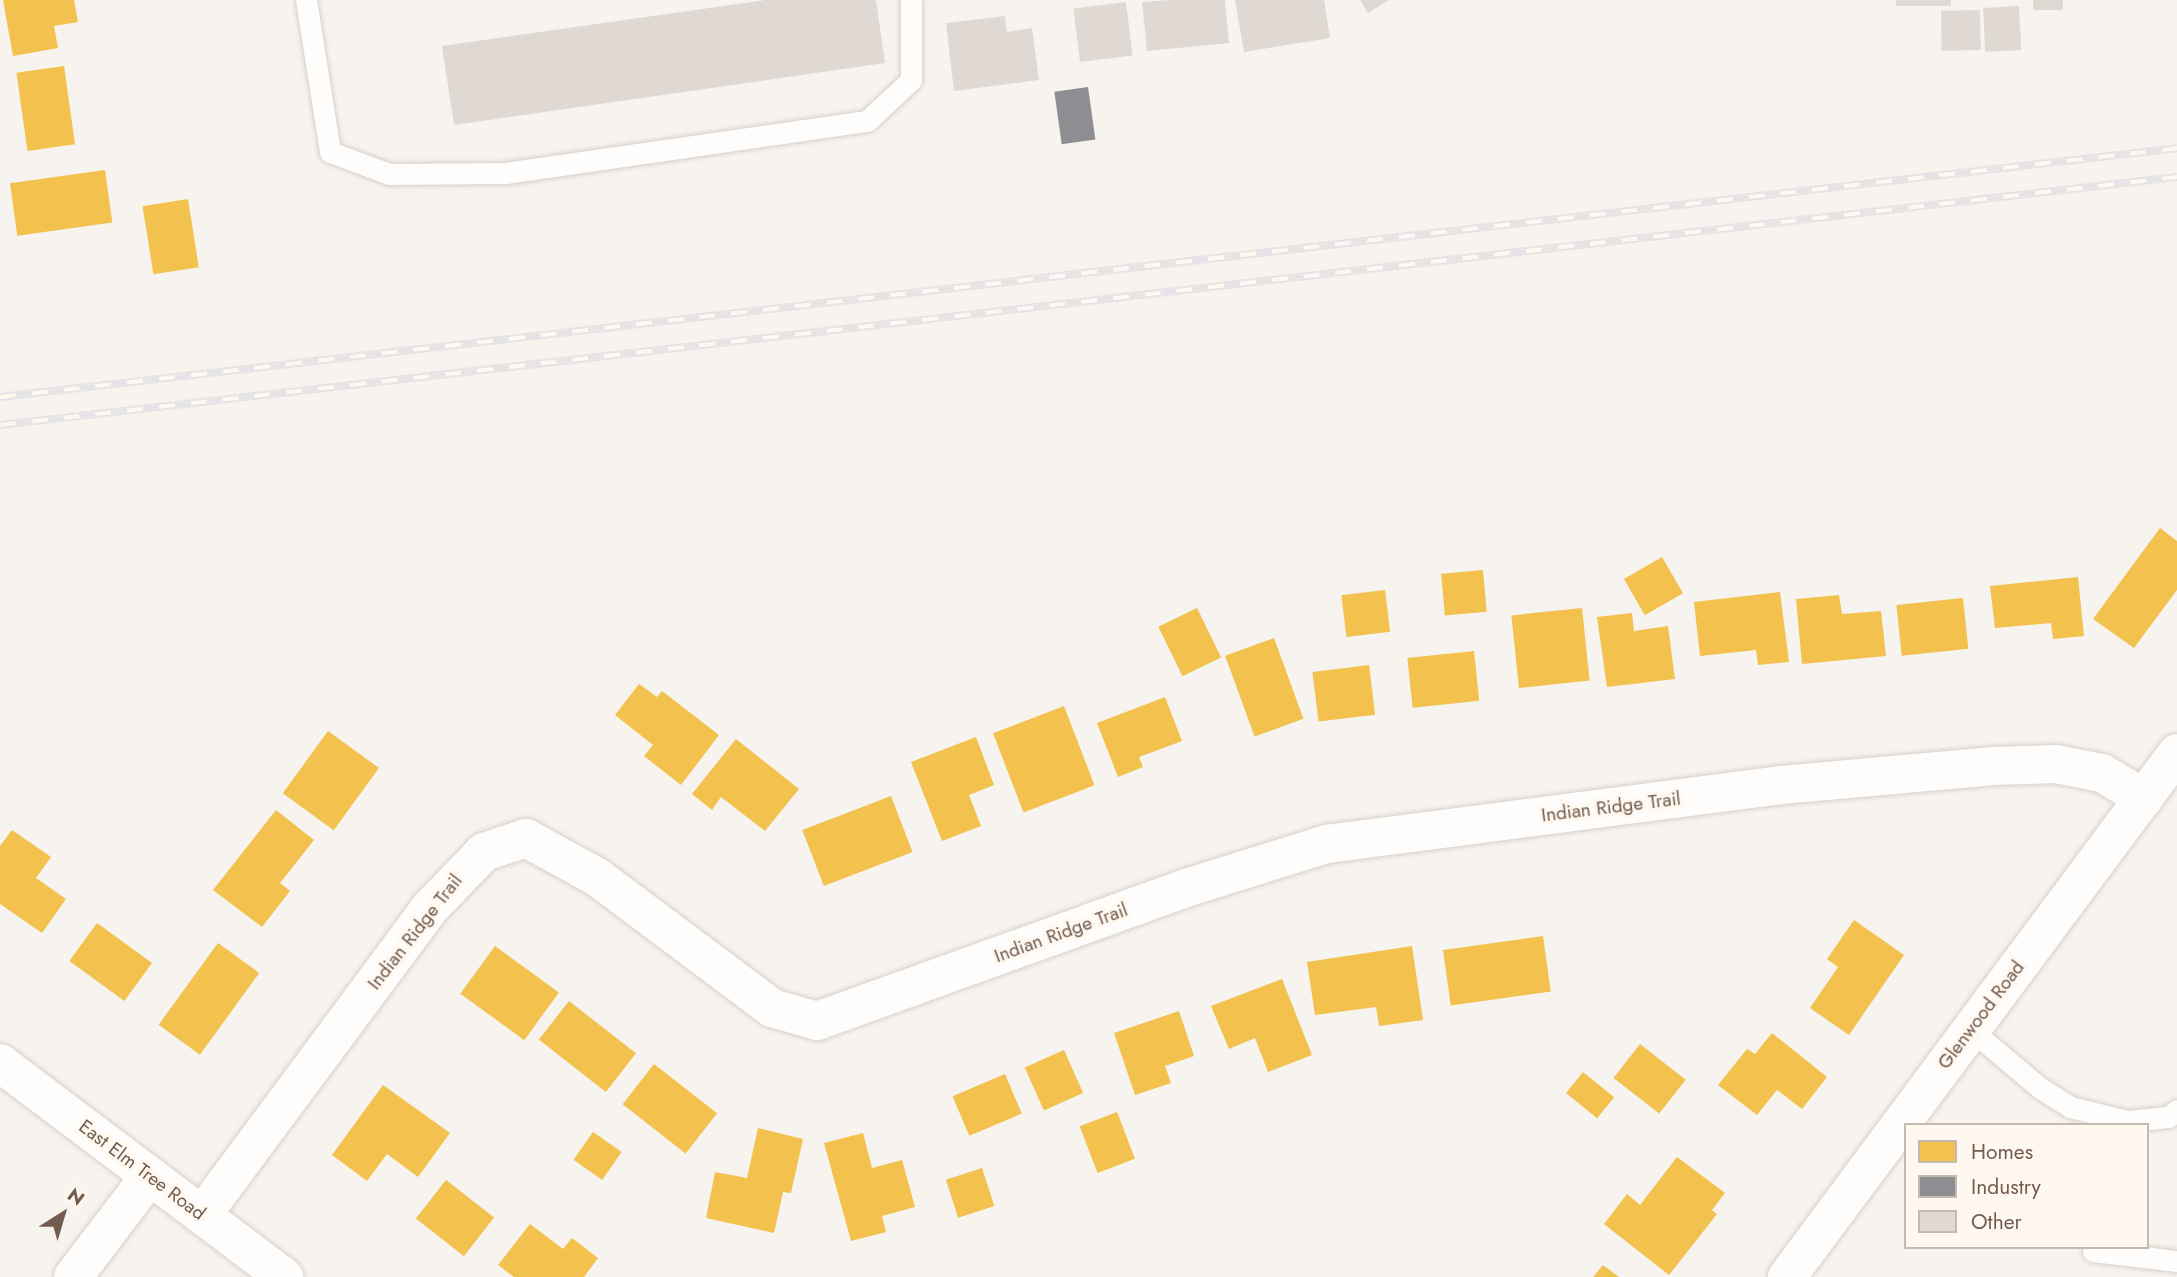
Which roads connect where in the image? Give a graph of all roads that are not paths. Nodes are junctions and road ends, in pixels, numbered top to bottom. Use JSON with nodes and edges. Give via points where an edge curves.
{"nodes":[{"id":1,"x":306,"y":0,"type":"edge"},
{"id":2,"x":911,"y":0,"type":"edge"},
{"id":3,"x":2177,"y":753,"type":"edge"},
{"id":4,"x":2144,"y":798,"type":"junction"},
{"id":5,"x":1970,"y":1029,"type":"junction"},
{"id":6,"x":0,"y":1063,"type":"edge"},
{"id":7,"x":2177,"y":1112,"type":"edge"},
{"id":8,"x":150,"y":1176,"type":"junction"},
{"id":9,"x":202,"y":1214,"type":"junction"},
{"id":10,"x":2093,"y":1251,"type":"dead end"},
{"id":11,"x":2177,"y":1261,"type":"edge"},
{"id":12,"x":73,"y":1277,"type":"edge"},
{"id":13,"x":284,"y":1277,"type":"edge"},
{"id":14,"x":1787,"y":1277,"type":"edge"}],
"edges":[{"from":1,"to":2,"type":"lane","via":[[330,152],[389,174],[505,173],[867,121],[911,80]]},
{"from":3,"to":4,"type":"street","name":"Glenwood Road"},
{"from":4,"to":5,"type":"street","name":"Glenwood Road"},
{"from":4,"to":9,"type":"street","name":"Indian Ridge Trail","via":[[2102,773],[2056,764],[1994,766],[1781,785],[1327,844],[1183,888],[817,1021],[772,1008],[597,877],[526,838],[484,852],[438,899]]},
{"from":5,"to":7,"type":"lane","via":[[2070,1107],[2129,1121]]},
{"from":5,"to":14,"type":"street","name":"Glenwood Road"},
{"from":6,"to":8,"type":"street","name":"East Elm Tree Road"},
{"from":8,"to":9,"type":"street","name":"East Elm Tree Road"},
{"from":8,"to":12,"type":"street"},
{"from":9,"to":13,"type":"street","name":"East Elm Tree Road"},
{"from":10,"to":11,"type":"lane"}]}
